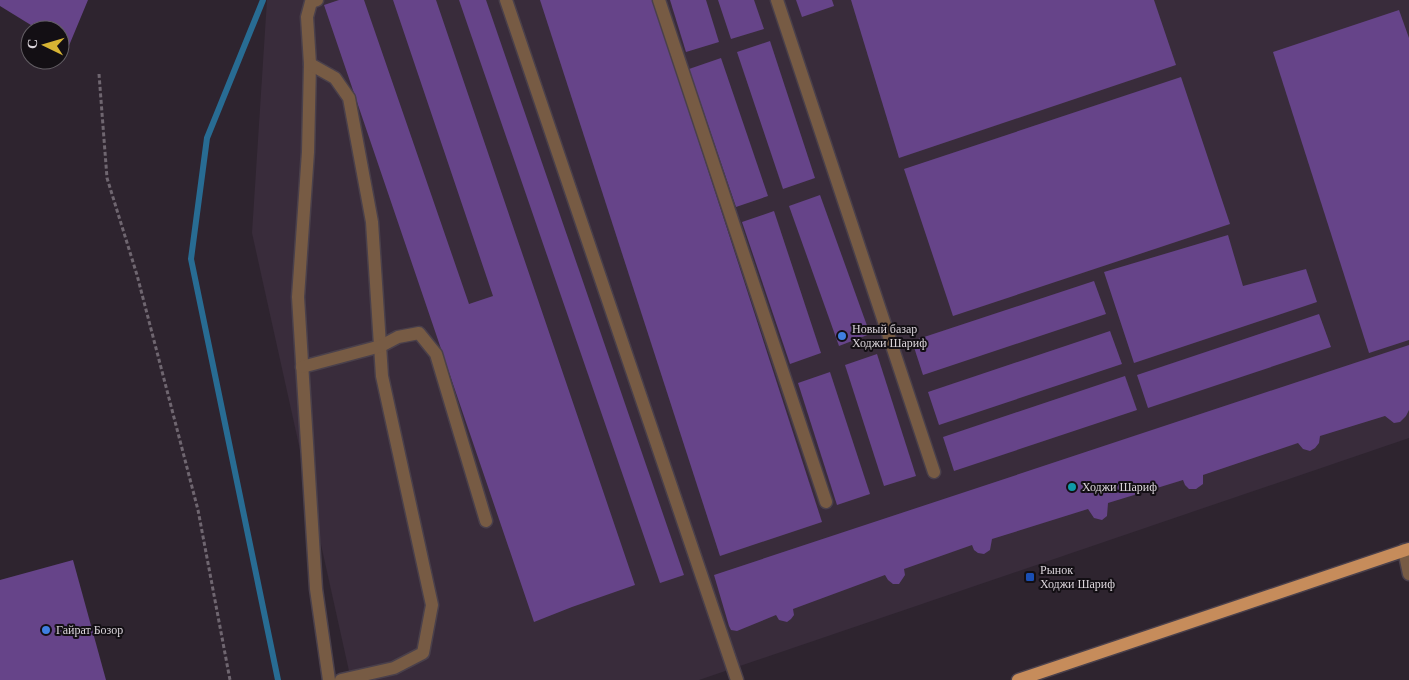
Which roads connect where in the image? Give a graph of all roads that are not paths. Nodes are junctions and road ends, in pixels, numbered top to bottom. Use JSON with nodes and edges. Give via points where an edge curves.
{"nodes":[{"id":1,"x":317,"y":0,"type":"edge"},
{"id":2,"x":506,"y":0,"type":"edge"},
{"id":3,"x":659,"y":0,"type":"edge"},
{"id":4,"x":777,"y":0,"type":"edge"},
{"id":5,"x":310,"y":64,"type":"junction"},
{"id":6,"x":381,"y":346,"type":"junction"},
{"id":7,"x":302,"y":367,"type":"junction"},
{"id":8,"x":934,"y":472,"type":"dead end"},
{"id":9,"x":826,"y":502,"type":"dead end"},
{"id":10,"x":486,"y":521,"type":"dead end"},
{"id":11,"x":1406,"y":549,"type":"edge"},
{"id":12,"x":1409,"y":574,"type":"edge"},
{"id":13,"x":329,"y":680,"type":"edge"},
{"id":14,"x":341,"y":680,"type":"edge"},
{"id":15,"x":737,"y":680,"type":"edge"},
{"id":16,"x":1018,"y":680,"type":"edge"}],
"edges":[{"from":1,"to":5,"type":"street","via":[[311,2],[307,17]]},
{"from":2,"to":15,"type":"street"},
{"from":3,"to":9,"type":"street"},
{"from":4,"to":8,"type":"street"},
{"from":5,"to":6,"type":"street","via":[[335,78],[349,98],[372,222]]},
{"from":5,"to":7,"type":"street","via":[[308,152],[298,296]]},
{"from":6,"to":7,"type":"street"},
{"from":6,"to":10,"type":"street","via":[[398,337],[419,333],[436,354]]},
{"from":6,"to":14,"type":"street","via":[[382,376],[432,605],[423,653],[394,668]]},
{"from":7,"to":13,"type":"street","via":[[316,589]]},
{"from":11,"to":12,"type":"street"},
{"from":11,"to":16,"type":"main road"}]}
